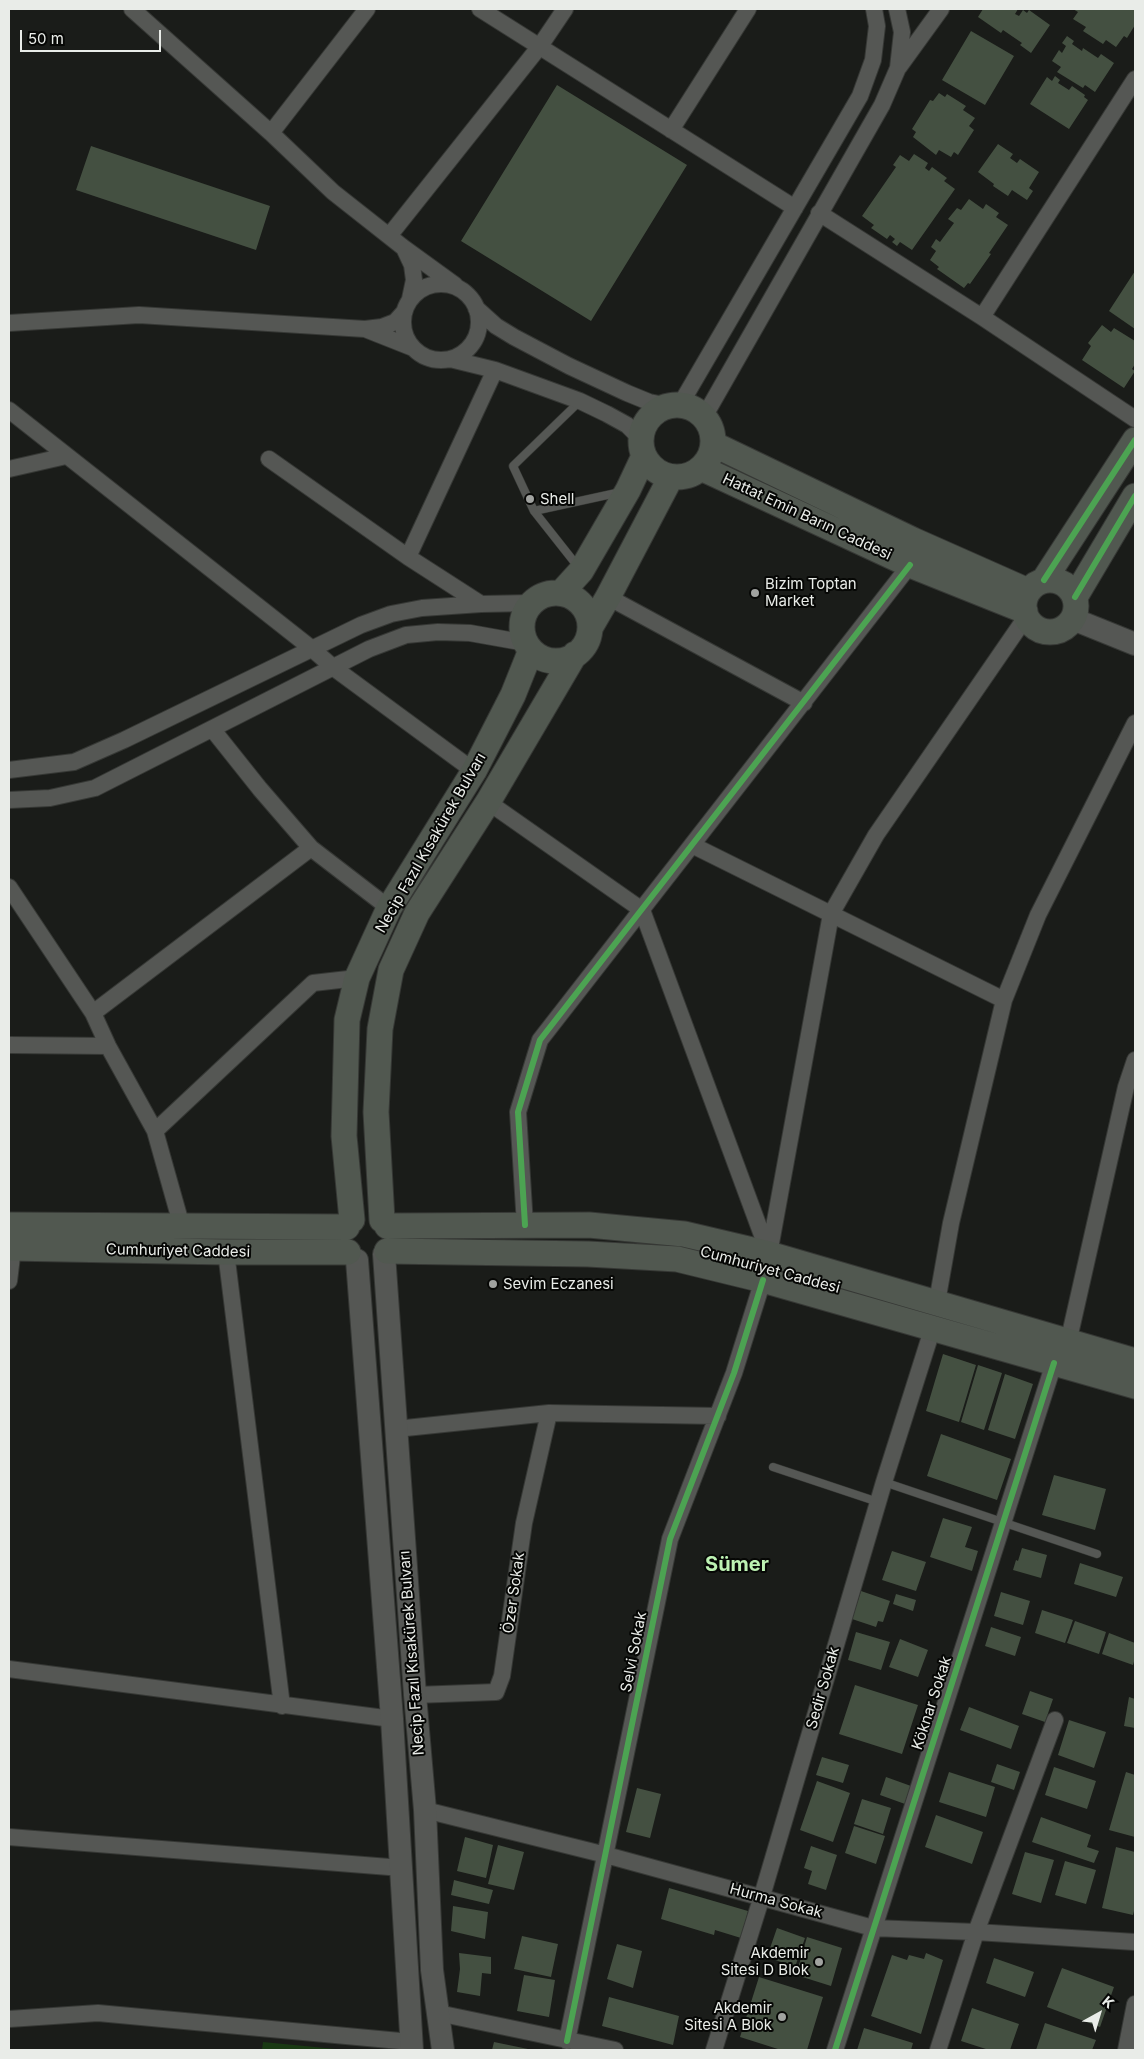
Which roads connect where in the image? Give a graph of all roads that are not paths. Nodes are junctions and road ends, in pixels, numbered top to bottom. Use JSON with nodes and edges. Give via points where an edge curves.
{"nodes":[{"id":1,"x":367,"y":9,"type":"edge"},
{"id":2,"x":480,"y":9,"type":"edge"},
{"id":3,"x":565,"y":9,"type":"edge"},
{"id":4,"x":748,"y":9,"type":"edge"},
{"id":5,"x":874,"y":9,"type":"edge"},
{"id":6,"x":896,"y":9,"type":"edge"},
{"id":7,"x":940,"y":9,"type":"edge"},
{"id":8,"x":141,"y":12,"type":"edge"},
{"id":9,"x":540,"y":46,"type":"junction"},
{"id":10,"x":898,"y":68,"type":"junction"},
{"id":11,"x":1135,"y":80,"type":"edge"},
{"id":12,"x":671,"y":130,"type":"junction"},
{"id":13,"x":271,"y":133,"type":"junction"},
{"id":14,"x":795,"y":208,"type":"junction"},
{"id":15,"x":819,"y":213,"type":"junction"},
{"id":16,"x":389,"y":236,"type":"junction"},
{"id":17,"x":404,"y":248,"type":"junction"},
{"id":18,"x":459,"y":288,"type":"junction"},
{"id":19,"x":407,"y":305,"type":"junction"},
{"id":20,"x":476,"y":308,"type":"junction"},
{"id":21,"x":982,"y":317,"type":"junction"},
{"id":22,"x":9,"y":323,"type":"edge"},
{"id":23,"x":365,"y":329,"type":"junction"},
{"id":24,"x":413,"y":348,"type":"junction"},
{"id":25,"x":450,"y":359,"type":"junction"},
{"id":26,"x":495,"y":370,"type":"junction"},
{"id":27,"x":580,"y":401,"type":"junction"},
{"id":28,"x":674,"y":406,"type":"junction"},
{"id":29,"x":9,"y":410,"type":"edge"},
{"id":30,"x":704,"y":417,"type":"junction"},
{"id":31,"x":1135,"y":420,"type":"edge"},
{"id":32,"x":1135,"y":440,"type":"edge"},
{"id":33,"x":713,"y":444,"type":"junction"},
{"id":34,"x":643,"y":448,"type":"junction"},
{"id":35,"x":66,"y":456,"type":"junction"},
{"id":36,"x":269,"y":459,"type":"dead end"},
{"id":37,"x":701,"y":468,"type":"junction"},
{"id":38,"x":9,"y":469,"type":"edge"},
{"id":39,"x":671,"y":477,"type":"junction"},
{"id":40,"x":628,"y":490,"type":"junction"},
{"id":41,"x":1135,"y":496,"type":"edge"},
{"id":42,"x":534,"y":511,"type":"junction"},
{"id":43,"x":408,"y":557,"type":"junction"},
{"id":44,"x":910,"y":565,"type":"junction"},
{"id":45,"x":581,"y":571,"type":"junction"},
{"id":46,"x":561,"y":593,"type":"junction"},
{"id":47,"x":608,"y":597,"type":"junction"},
{"id":48,"x":1031,"y":600,"type":"junction"},
{"id":49,"x":532,"y":603,"type":"junction"},
{"id":50,"x":481,"y":604,"type":"junction"},
{"id":51,"x":1074,"y":608,"type":"junction"},
{"id":52,"x":590,"y":628,"type":"junction"},
{"id":53,"x":1135,"y":644,"type":"edge"},
{"id":54,"x":529,"y":646,"type":"junction"},
{"id":55,"x":311,"y":648,"type":"junction"},
{"id":56,"x":575,"y":654,"type":"junction"},
{"id":57,"x":334,"y":668,"type":"junction"},
{"id":58,"x":804,"y":703,"type":"junction"},
{"id":59,"x":1135,"y":723,"type":"edge"},
{"id":60,"x":213,"y":730,"type":"junction"},
{"id":61,"x":9,"y":770,"type":"edge"},
{"id":62,"x":474,"y":771,"type":"junction"},
{"id":63,"x":9,"y":800,"type":"edge"},
{"id":64,"x":488,"y":802,"type":"junction"},
{"id":65,"x":692,"y":845,"type":"junction"},
{"id":66,"x":311,"y":848,"type":"junction"},
{"id":67,"x":9,"y":887,"type":"edge"},
{"id":68,"x":390,"y":908,"type":"junction"},
{"id":69,"x":642,"y":910,"type":"junction"},
{"id":70,"x":831,"y":914,"type":"junction"},
{"id":71,"x":356,"y":978,"type":"junction"},
{"id":72,"x":1004,"y":1000,"type":"junction"},
{"id":73,"x":93,"y":1012,"type":"junction"},
{"id":74,"x":9,"y":1045,"type":"edge"},
{"id":75,"x":108,"y":1046,"type":"junction"},
{"id":76,"x":1135,"y":1060,"type":"edge"},
{"id":77,"x":155,"y":1131,"type":"junction"},
{"id":78,"x":385,"y":1223,"type":"junction"},
{"id":79,"x":349,"y":1224,"type":"junction"},
{"id":80,"x":525,"y":1225,"type":"junction"},
{"id":81,"x":182,"y":1227,"type":"junction"},
{"id":82,"x":10,"y":1240,"type":"edge"},
{"id":83,"x":226,"y":1252,"type":"junction"},
{"id":84,"x":386,"y":1253,"type":"junction"},
{"id":85,"x":769,"y":1254,"type":"junction"},
{"id":86,"x":352,"y":1256,"type":"junction"},
{"id":87,"x":763,"y":1280,"type":"junction"},
{"id":88,"x":9,"y":1281,"type":"edge"},
{"id":89,"x":938,"y":1302,"type":"junction"},
{"id":90,"x":932,"y":1327,"type":"junction"},
{"id":91,"x":1068,"y":1343,"type":"junction"},
{"id":92,"x":1135,"y":1361,"type":"edge"},
{"id":93,"x":1054,"y":1363,"type":"junction"},
{"id":94,"x":1135,"y":1386,"type":"edge"},
{"id":95,"x":549,"y":1413,"type":"junction"},
{"id":96,"x":718,"y":1416,"type":"junction"},
{"id":97,"x":396,"y":1429,"type":"junction"},
{"id":98,"x":773,"y":1467,"type":"dead end"},
{"id":99,"x":884,"y":1482,"type":"junction"},
{"id":100,"x":878,"y":1502,"type":"junction"},
{"id":101,"x":1003,"y":1523,"type":"junction"},
{"id":102,"x":1097,"y":1554,"type":"dead end"},
{"id":103,"x":9,"y":1669,"type":"edge"},
{"id":104,"x":415,"y":1695,"type":"junction"},
{"id":105,"x":282,"y":1706,"type":"junction"},
{"id":106,"x":392,"y":1719,"type":"junction"},
{"id":107,"x":1055,"y":1720,"type":"dead end"},
{"id":108,"x":425,"y":1810,"type":"junction"},
{"id":109,"x":9,"y":1837,"type":"edge"},
{"id":110,"x":606,"y":1855,"type":"junction"},
{"id":111,"x":402,"y":1868,"type":"junction"},
{"id":112,"x":762,"y":1896,"type":"junction"},
{"id":113,"x":873,"y":1928,"type":"junction"},
{"id":114,"x":976,"y":1932,"type":"junction"},
{"id":115,"x":1135,"y":1942,"type":"edge"},
{"id":116,"x":1135,"y":2004,"type":"edge"},
{"id":117,"x":438,"y":2013,"type":"junction"},
{"id":118,"x":9,"y":2019,"type":"edge"},
{"id":119,"x":567,"y":2041,"type":"junction"},
{"id":120,"x":412,"y":2046,"type":"edge"},
{"id":121,"x":443,"y":2050,"type":"edge"},
{"id":122,"x":615,"y":2050,"type":"edge"},
{"id":123,"x":714,"y":2050,"type":"edge"},
{"id":124,"x":834,"y":2050,"type":"edge"},
{"id":125,"x":938,"y":2050,"type":"edge"},
{"id":126,"x":1126,"y":2050,"type":"edge"}],
"edges":[{"from":1,"to":13,"type":"street"},
{"from":2,"to":9,"type":"street"},
{"from":3,"to":9,"type":"street"},
{"from":4,"to":12,"type":"street"},
{"from":5,"to":14,"type":"street","via":[[877,26],[873,60],[860,96]]},
{"from":6,"to":10,"type":"street","via":[[902,32]]},
{"from":7,"to":10,"type":"street"},
{"from":8,"to":13,"type":"street"},
{"from":9,"to":12,"type":"street"},
{"from":9,"to":16,"type":"street"},
{"from":10,"to":15,"type":"street","via":[[882,105]]},
{"from":11,"to":21,"type":"street"},
{"from":12,"to":14,"type":"street"},
{"from":13,"to":16,"type":"street","via":[[333,192]]},
{"from":14,"to":28,"type":"street"},
{"from":15,"to":21,"type":"street"},
{"from":15,"to":30,"type":"street"},
{"from":16,"to":17,"type":"street"},
{"from":17,"to":18,"type":"street"},
{"from":17,"to":19,"type":"street","via":[[412,265],[414,280]]},
{"from":18,"to":19,"type":"street","via":[[449,284],[427,286],[418,291]]},
{"from":18,"to":20,"type":"street","via":[[470,296]]},
{"from":19,"to":23,"type":"street","via":[[395,322]]},
{"from":19,"to":24,"type":"street","via":[[404,331]]},
{"from":20,"to":25,"type":"street","via":[[479,320],[471,345]]},
{"from":20,"to":28,"type":"street","via":[[508,334],[569,366],[650,402]]},
{"from":21,"to":31,"type":"street"},
{"from":22,"to":23,"type":"street","via":[[139,315]]},
{"from":23,"to":24,"type":"street"},
{"from":24,"to":25,"type":"street","via":[[430,358]]},
{"from":25,"to":26,"type":"street"},
{"from":26,"to":27,"type":"street"},
{"from":26,"to":43,"type":"street"},
{"from":27,"to":34,"type":"street","via":[[627,425]]},
{"from":27,"to":42,"type":"lane","via":[[513,466]]},
{"from":28,"to":30,"type":"main road","via":[[693,409]]},
{"from":28,"to":34,"type":"main road","via":[[649,418]]},
{"from":29,"to":35,"type":"street"},
{"from":30,"to":33,"type":"main road","via":[[711,428]]},
{"from":32,"to":48,"type":"main road"},
{"from":33,"to":37,"type":"main road","via":[[710,458]]},
{"from":33,"to":48,"type":"main road","name":"Hattat Emin Barın Caddesi"},
{"from":34,"to":39,"type":"main road","via":[[651,466]]},
{"from":34,"to":40,"type":"main road"},
{"from":35,"to":38,"type":"street"},
{"from":35,"to":55,"type":"street"},
{"from":36,"to":43,"type":"street"},
{"from":37,"to":39,"type":"main road","via":[[689,476]]},
{"from":37,"to":44,"type":"main road","name":"Hattat Emin Barın Caddesi"},
{"from":39,"to":47,"type":"main road"},
{"from":40,"to":42,"type":"lane"},
{"from":40,"to":45,"type":"main road"},
{"from":41,"to":51,"type":"main road"},
{"from":42,"to":45,"type":"lane"},
{"from":43,"to":50,"type":"street"},
{"from":44,"to":48,"type":"main road","name":"Hattat Emin Barın Caddesi"},
{"from":44,"to":58,"type":"street"},
{"from":45,"to":46,"type":"main road"},
{"from":46,"to":49,"type":"main road","via":[[543,595]]},
{"from":46,"to":52,"type":"main road","via":[[580,603],[587,612]]},
{"from":47,"to":52,"type":"main road"},
{"from":47,"to":58,"type":"street"},
{"from":48,"to":51,"type":"main road","via":[[1052,580],[1066,585]]},
{"from":48,"to":51,"type":"main road","via":[[1036,628],[1044,632],[1061,630]]},
{"from":48,"to":70,"type":"street","via":[[876,835]]},
{"from":49,"to":50,"type":"street"},
{"from":49,"to":54,"type":"main road","via":[[524,616],[522,631]]},
{"from":50,"to":55,"type":"street","via":[[422,608],[391,614]]},
{"from":51,"to":53,"type":"main road"},
{"from":52,"to":56,"type":"main road","via":[[586,643]]},
{"from":54,"to":56,"type":"main road","via":[[546,659],[562,660]]},
{"from":54,"to":57,"type":"street","via":[[462,633],[406,635]]},
{"from":54,"to":62,"type":"main road","name":"Necip Fazıl Kısakürek Bulvarı","via":[[513,696]]},
{"from":55,"to":57,"type":"street"},
{"from":55,"to":61,"type":"street","via":[[74,762]]},
{"from":56,"to":64,"type":"main road","name":"Necip Fazıl Kısakürek Bulvarı"},
{"from":57,"to":60,"type":"street"},
{"from":57,"to":62,"type":"street"},
{"from":58,"to":65,"type":"street"},
{"from":59,"to":72,"type":"street","via":[[1038,916]]},
{"from":60,"to":63,"type":"street","via":[[95,788],[50,798]]},
{"from":60,"to":66,"type":"street"},
{"from":62,"to":68,"type":"main road","name":"Necip Fazıl Kısakürek Bulvarı"},
{"from":64,"to":69,"type":"street"},
{"from":64,"to":78,"type":"main road","name":"Necip Fazıl Kısakürek Bulvarı","via":[[417,914],[391,970],[380,1029],[376,1112]]},
{"from":65,"to":69,"type":"street"},
{"from":65,"to":70,"type":"street"},
{"from":66,"to":68,"type":"street"},
{"from":66,"to":73,"type":"street"},
{"from":67,"to":73,"type":"street"},
{"from":68,"to":71,"type":"main road","name":"Necip Fazıl Kısakürek Bulvarı"},
{"from":69,"to":80,"type":"street","via":[[540,1040],[518,1112]]},
{"from":69,"to":85,"type":"street"},
{"from":70,"to":72,"type":"street"},
{"from":70,"to":85,"type":"street"},
{"from":71,"to":77,"type":"street","via":[[313,983]]},
{"from":71,"to":79,"type":"main road","name":"Necip Fazıl Kısakürek Bulvarı","via":[[346,1020],[344,1136]]},
{"from":72,"to":89,"type":"street","via":[[951,1223]]},
{"from":73,"to":75,"type":"street"},
{"from":74,"to":75,"type":"street"},
{"from":75,"to":77,"type":"street"},
{"from":76,"to":91,"type":"street","via":[[1126,1087]]},
{"from":77,"to":81,"type":"street"},
{"from":78,"to":79,"type":"main road","via":[[367,1215]]},
{"from":78,"to":80,"type":"main road","name":"Cumhuriyet Caddesi"},
{"from":78,"to":84,"type":"main road","via":[[391,1241]]},
{"from":79,"to":81,"type":"main road","name":"Cumhuriyet Caddesi"},
{"from":79,"to":86,"type":"main road","via":[[344,1242]]},
{"from":80,"to":85,"type":"main road","name":"Cumhuriyet Caddesi","via":[[589,1225],[684,1234]]},
{"from":81,"to":82,"type":"main road","name":"Cumhuriyet Caddesi"},
{"from":82,"to":83,"type":"main road","name":"Cumhuriyet Caddesi"},
{"from":82,"to":88,"type":"street"},
{"from":83,"to":86,"type":"main road","name":"Cumhuriyet Caddesi"},
{"from":83,"to":105,"type":"street"},
{"from":84,"to":86,"type":"main road","via":[[372,1262]]},
{"from":84,"to":87,"type":"main road","name":"Cumhuriyet Caddesi","via":[[588,1254],[677,1259]]},
{"from":84,"to":97,"type":"main road","name":"Necip Fazıl Kısakürek Bulvarı"},
{"from":85,"to":89,"type":"main road","name":"Cumhuriyet Caddesi"},
{"from":86,"to":106,"type":"main road","name":"Necip Fazıl Kısakürek Bulvarı"},
{"from":87,"to":90,"type":"main road","name":"Cumhuriyet Caddesi"},
{"from":87,"to":96,"type":"street","name":"Selvi Sokak"},
{"from":89,"to":91,"type":"main road","name":"Cumhuriyet Caddesi"},
{"from":90,"to":93,"type":"main road","name":"Cumhuriyet Caddesi"},
{"from":90,"to":99,"type":"street","name":"Sedir Sokak"},
{"from":91,"to":92,"type":"main road","name":"Cumhuriyet Caddesi"},
{"from":93,"to":94,"type":"main road","name":"Cumhuriyet Caddesi"},
{"from":93,"to":101,"type":"street","name":"Köknar Sokak"},
{"from":95,"to":96,"type":"street"},
{"from":95,"to":97,"type":"street"},
{"from":95,"to":104,"type":"street","name":"Özer Sokak","via":[[524,1523],[502,1676],[496,1692]]},
{"from":96,"to":110,"type":"street","name":"Selvi Sokak","via":[[670,1539]]},
{"from":97,"to":104,"type":"main road","name":"Necip Fazıl Kısakürek Bulvarı"},
{"from":98,"to":100,"type":"lane"},
{"from":99,"to":100,"type":"street","name":"Sedir Sokak"},
{"from":99,"to":101,"type":"lane"},
{"from":100,"to":112,"type":"street","name":"Sedir Sokak"},
{"from":101,"to":102,"type":"lane"},
{"from":101,"to":113,"type":"street","name":"Köknar Sokak"},
{"from":103,"to":105,"type":"street"},
{"from":104,"to":108,"type":"main road","name":"Necip Fazıl Kısakürek Bulvarı"},
{"from":105,"to":106,"type":"street"},
{"from":106,"to":111,"type":"main road","name":"Necip Fazıl Kısakürek Bulvarı"},
{"from":107,"to":114,"type":"street"},
{"from":108,"to":110,"type":"street","name":"Hurma Sokak"},
{"from":108,"to":117,"type":"main road","name":"Necip Fazıl Kısakürek Bulvarı","via":[[432,1970]]},
{"from":109,"to":111,"type":"street"},
{"from":110,"to":112,"type":"street","name":"Hurma Sokak"},
{"from":110,"to":119,"type":"street","name":"Selvi Sokak"},
{"from":111,"to":120,"type":"main road","name":"Necip Fazıl Kısakürek Bulvarı"},
{"from":112,"to":113,"type":"street","name":"Hurma Sokak"},
{"from":112,"to":123,"type":"street","name":"Sedir Sokak"},
{"from":113,"to":114,"type":"street","name":"Hurma Sokak"},
{"from":113,"to":124,"type":"street","name":"Köknar Sokak"},
{"from":114,"to":115,"type":"street","name":"Hurma Sokak"},
{"from":114,"to":125,"type":"street"},
{"from":116,"to":126,"type":"street"},
{"from":117,"to":119,"type":"street"},
{"from":117,"to":121,"type":"main road","name":"Necip Fazıl Kısakürek Bulvarı"},
{"from":118,"to":120,"type":"street","via":[[98,2013]]},
{"from":119,"to":122,"type":"street"}]}
